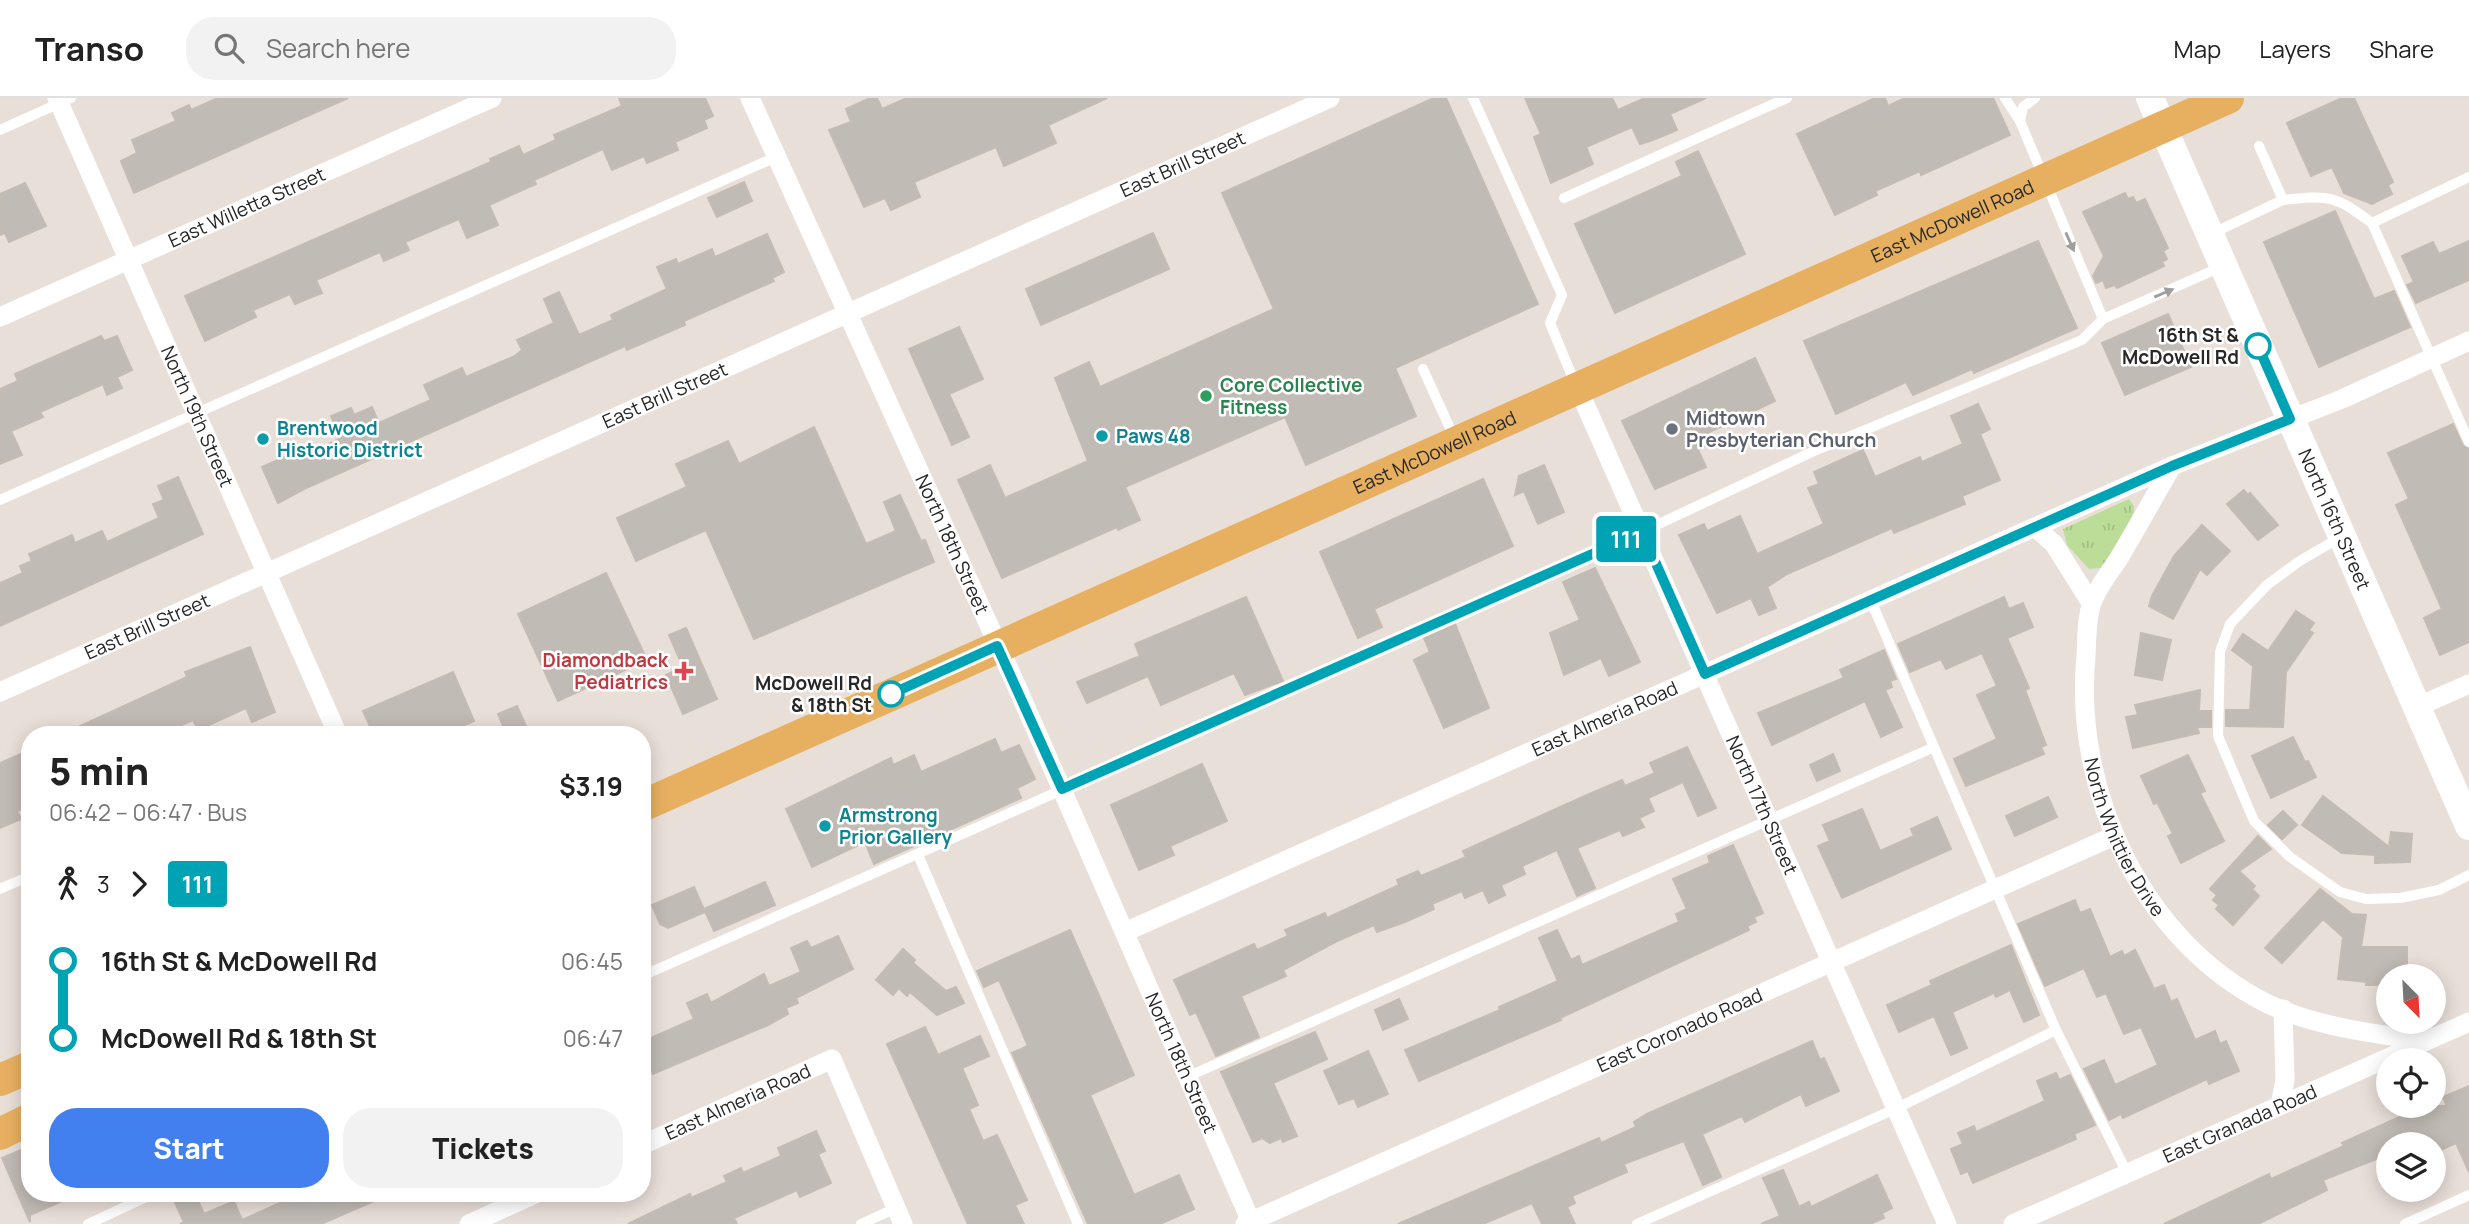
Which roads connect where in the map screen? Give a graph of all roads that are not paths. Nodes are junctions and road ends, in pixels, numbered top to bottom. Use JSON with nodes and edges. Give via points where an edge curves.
{"nodes":[{"id":1,"x":492,"y":98,"type":"edge"},
{"id":2,"x":750,"y":98,"type":"edge"},
{"id":3,"x":1331,"y":98,"type":"edge"},
{"id":4,"x":1473,"y":98,"type":"edge"},
{"id":5,"x":1787,"y":98,"type":"edge"},
{"id":6,"x":2005,"y":98,"type":"edge"},
{"id":7,"x":2035,"y":98,"type":"edge"},
{"id":8,"x":2150,"y":98,"type":"edge"},
{"id":9,"x":2228,"y":98,"type":"edge"},
{"id":10,"x":63,"y":100,"type":"edge"},
{"id":11,"x":2020,"y":121,"type":"junction"},
{"id":12,"x":2163,"y":127,"type":"junction"},
{"id":13,"x":0,"y":130,"type":"edge"},
{"id":14,"x":2259,"y":146,"type":"dead end"},
{"id":15,"x":776,"y":157,"type":"junction"},
{"id":16,"x":2469,"y":177,"type":"edge"},
{"id":17,"x":2043,"y":180,"type":"junction"},
{"id":18,"x":1564,"y":198,"type":"dead end"},
{"id":19,"x":2283,"y":201,"type":"junction"},
{"id":20,"x":2372,"y":223,"type":"junction"},
{"id":21,"x":2209,"y":234,"type":"junction"},
{"id":22,"x":128,"y":260,"type":"junction"},
{"id":23,"x":2224,"y":266,"type":"junction"},
{"id":24,"x":846,"y":314,"type":"junction"},
{"id":25,"x":0,"y":317,"type":"edge"},
{"id":26,"x":2103,"y":319,"type":"junction"},
{"id":27,"x":2469,"y":341,"type":"edge"},
{"id":28,"x":2432,"y":357,"type":"junction"},
{"id":29,"x":1423,"y":369,"type":"dead end"},
{"id":30,"x":1577,"y":386,"type":"junction"},
{"id":31,"x":196,"y":413,"type":"junction"},
{"id":32,"x":2290,"y":419,"type":"junction"},
{"id":33,"x":1456,"y":441,"type":"junction"},
{"id":34,"x":2469,"y":442,"type":"edge"},
{"id":35,"x":2172,"y":466,"type":"junction"},
{"id":36,"x":0,"y":500,"type":"edge"},
{"id":37,"x":2035,"y":527,"type":"junction"},
{"id":38,"x":1642,"y":532,"type":"junction"},
{"id":39,"x":2342,"y":536,"type":"junction"},
{"id":40,"x":267,"y":575,"type":"junction"},
{"id":41,"x":1871,"y":601,"type":"junction"},
{"id":42,"x":2091,"y":604,"type":"junction"},
{"id":43,"x":997,"y":646,"type":"junction"},
{"id":44,"x":1705,"y":674,"type":"junction"},
{"id":45,"x":2469,"y":684,"type":"edge"},
{"id":46,"x":0,"y":692,"type":"edge"},
{"id":47,"x":2417,"y":707,"type":"junction"},
{"id":48,"x":334,"y":726,"type":"edge"},
{"id":49,"x":1933,"y":748,"type":"junction"},
{"id":50,"x":1062,"y":789,"type":"junction"},
{"id":51,"x":651,"y":802,"type":"edge"},
{"id":52,"x":1769,"y":819,"type":"junction"},
{"id":53,"x":2469,"y":826,"type":"edge"},
{"id":54,"x":2114,"y":836,"type":"junction"},
{"id":55,"x":918,"y":855,"type":"junction"},
{"id":56,"x":2469,"y":876,"type":"edge"},
{"id":57,"x":21,"y":880,"type":"edge"},
{"id":58,"x":0,"y":889,"type":"edge"},
{"id":59,"x":1998,"y":889,"type":"junction"},
{"id":60,"x":1125,"y":932,"type":"junction"},
{"id":61,"x":1833,"y":964,"type":"junction"},
{"id":62,"x":651,"y":972,"type":"edge"},
{"id":63,"x":2283,"y":1009,"type":"junction"},
{"id":64,"x":2469,"y":1023,"type":"edge"},
{"id":65,"x":2056,"y":1030,"type":"junction"},
{"id":66,"x":2425,"y":1041,"type":"junction"},
{"id":67,"x":21,"y":1072,"type":"edge"},
{"id":68,"x":1189,"y":1076,"type":"junction"},
{"id":69,"x":0,"y":1080,"type":"edge"},
{"id":70,"x":2280,"y":1105,"type":"junction"},
{"id":71,"x":1895,"y":1109,"type":"junction"},
{"id":72,"x":21,"y":1124,"type":"edge"},
{"id":73,"x":0,"y":1134,"type":"edge"},
{"id":74,"x":651,"y":1141,"type":"edge"},
{"id":75,"x":2127,"y":1173,"type":"junction"},
{"id":76,"x":2469,"y":1195,"type":"edge"},
{"id":77,"x":136,"y":1202,"type":"edge"},
{"id":78,"x":517,"y":1202,"type":"edge"},
{"id":79,"x":900,"y":1216,"type":"edge"},
{"id":80,"x":1249,"y":1223,"type":"edge"},
{"id":81,"x":88,"y":1224,"type":"edge"},
{"id":82,"x":469,"y":1224,"type":"edge"},
{"id":83,"x":861,"y":1224,"type":"edge"},
{"id":84,"x":1078,"y":1224,"type":"edge"},
{"id":85,"x":1637,"y":1224,"type":"edge"},
{"id":86,"x":1947,"y":1224,"type":"edge"},
{"id":87,"x":2013,"y":1224,"type":"edge"},
{"id":88,"x":2405,"y":1224,"type":"edge"}],
"edges":[{"from":1,"to":22,"type":"street","name":"East Willetta Street"},
{"from":2,"to":15,"type":"street","name":"North 18th Street"},
{"from":3,"to":24,"type":"street","name":"East Brill Street"},
{"from":4,"to":30,"type":"lane","via":[[1562,295],[1550,323]]},
{"from":5,"to":18,"type":"lane"},
{"from":6,"to":11,"type":"lane"},
{"from":7,"to":11,"type":"lane","via":[[2022,107]]},
{"from":8,"to":12,"type":"main road","name":"North 16th Street"},
{"from":9,"to":12,"type":"main road","name":"East McDowell Road"},
{"from":10,"to":13,"type":"lane"},
{"from":10,"to":22,"type":"street","name":"North 19th Street"},
{"from":11,"to":17,"type":"lane"},
{"from":12,"to":17,"type":"main road","name":"East McDowell Road"},
{"from":12,"to":21,"type":"main road","name":"North 16th Street"},
{"from":14,"to":19,"type":"lane"},
{"from":15,"to":24,"type":"street","name":"North 18th Street"},
{"from":15,"to":31,"type":"lane"},
{"from":16,"to":20,"type":"lane"},
{"from":17,"to":26,"type":"lane","one_way":true},
{"from":17,"to":30,"type":"main road","name":"East McDowell Road"},
{"from":19,"to":20,"type":"lane","via":[[2341,200]]},
{"from":19,"to":21,"type":"lane"},
{"from":20,"to":28,"type":"lane"},
{"from":21,"to":23,"type":"main road","name":"North 16th Street"},
{"from":22,"to":25,"type":"street","name":"East Willetta Street"},
{"from":22,"to":31,"type":"street","name":"North 19th Street"},
{"from":26,"to":23,"type":"lane","one_way":true},
{"from":23,"to":32,"type":"main road","name":"North 16th Street"},
{"from":24,"to":40,"type":"street","name":"East Brill Street"},
{"from":24,"to":43,"type":"street","name":"North 18th Street"},
{"from":26,"to":38,"type":"lane","via":[[2082,340],[1812,452]]},
{"from":27,"to":28,"type":"street","name":"East Almeria Road"},
{"from":28,"to":32,"type":"street","name":"East Almeria Road"},
{"from":28,"to":34,"type":"lane"},
{"from":29,"to":33,"type":"lane"},
{"from":30,"to":33,"type":"main road","name":"East McDowell Road"},
{"from":30,"to":38,"type":"street","name":"North 17th Street"},
{"from":31,"to":36,"type":"lane"},
{"from":31,"to":40,"type":"street","name":"North 19th Street"},
{"from":32,"to":35,"type":"street","name":"East Almeria Road"},
{"from":32,"to":39,"type":"main road","name":"North 16th Street"},
{"from":33,"to":43,"type":"main road","name":"East McDowell Road"},
{"from":35,"to":37,"type":"street","name":"East Almeria Road"},
{"from":35,"to":42,"type":"street","name":"North Whittier Drive"},
{"from":37,"to":41,"type":"street","name":"East Almeria Road"},
{"from":37,"to":42,"type":"street","via":[[2054,544]]},
{"from":38,"to":44,"type":"street","name":"North 17th Street"},
{"from":38,"to":50,"type":"lane"},
{"from":39,"to":47,"type":"main road","name":"North 16th Street"},
{"from":39,"to":56,"type":"lane","via":[[2267,585],[2230,624],[2220,652],[2218,736],[2255,821],[2290,857],[2340,892],[2366,899],[2400,898],[2439,890]]},
{"from":40,"to":46,"type":"street","name":"East Brill Street"},
{"from":40,"to":48,"type":"street","name":"North 19th Street"},
{"from":41,"to":44,"type":"street","name":"East Almeria Road"},
{"from":41,"to":49,"type":"lane"},
{"from":42,"to":54,"type":"street","name":"North Whittier Drive","via":[[2085,729]]},
{"from":43,"to":50,"type":"street","name":"North 18th Street"},
{"from":43,"to":51,"type":"main road","name":"East McDowell Road"},
{"from":44,"to":52,"type":"street","name":"North 17th Street"},
{"from":44,"to":60,"type":"street","name":"East Almeria Road"},
{"from":45,"to":47,"type":"street"},
{"from":47,"to":53,"type":"main road","name":"North 16th Street"},
{"from":49,"to":52,"type":"lane"},
{"from":49,"to":59,"type":"lane"},
{"from":50,"to":55,"type":"lane"},
{"from":50,"to":60,"type":"street","name":"North 18th Street"},
{"from":52,"to":61,"type":"street","name":"North 17th Street"},
{"from":52,"to":68,"type":"lane"},
{"from":54,"to":59,"type":"street","name":"East Coronado Road"},
{"from":54,"to":63,"type":"street","name":"North Whittier Drive","via":[[2149,896],[2197,954],[2229,981]]},
{"from":55,"to":62,"type":"lane"},
{"from":55,"to":84,"type":"lane"},
{"from":57,"to":58,"type":"lane"},
{"from":59,"to":61,"type":"street","name":"East Coronado Road"},
{"from":59,"to":65,"type":"lane"},
{"from":60,"to":68,"type":"street","name":"North 18th Street"},
{"from":61,"to":71,"type":"street","name":"North 17th Street"},
{"from":61,"to":80,"type":"street","name":"East Coronado Road"},
{"from":63,"to":66,"type":"street","name":"North Whittier Drive","via":[[2347,1029]]},
{"from":63,"to":70,"type":"street","via":[[2285,1080]]},
{"from":64,"to":66,"type":"street","name":"East Granada Road"},
{"from":65,"to":71,"type":"lane"},
{"from":65,"to":75,"type":"lane"},
{"from":66,"to":70,"type":"street","name":"East Granada Road"},
{"from":67,"to":69,"type":"main road"},
{"from":68,"to":80,"type":"street","name":"North 18th Street"},
{"from":70,"to":75,"type":"street","name":"East Granada Road"},
{"from":71,"to":85,"type":"lane"},
{"from":71,"to":86,"type":"street","name":"North 17th Street"},
{"from":72,"to":73,"type":"main road"},
{"from":74,"to":79,"type":"street","name":"East Almeria Road","via":[[832,1059]]},
{"from":75,"to":87,"type":"street","name":"East Granada Road"},
{"from":76,"to":88,"type":"lane"},
{"from":77,"to":81,"type":"lane"},
{"from":78,"to":82,"type":"street"},
{"from":79,"to":83,"type":"lane"}]}
